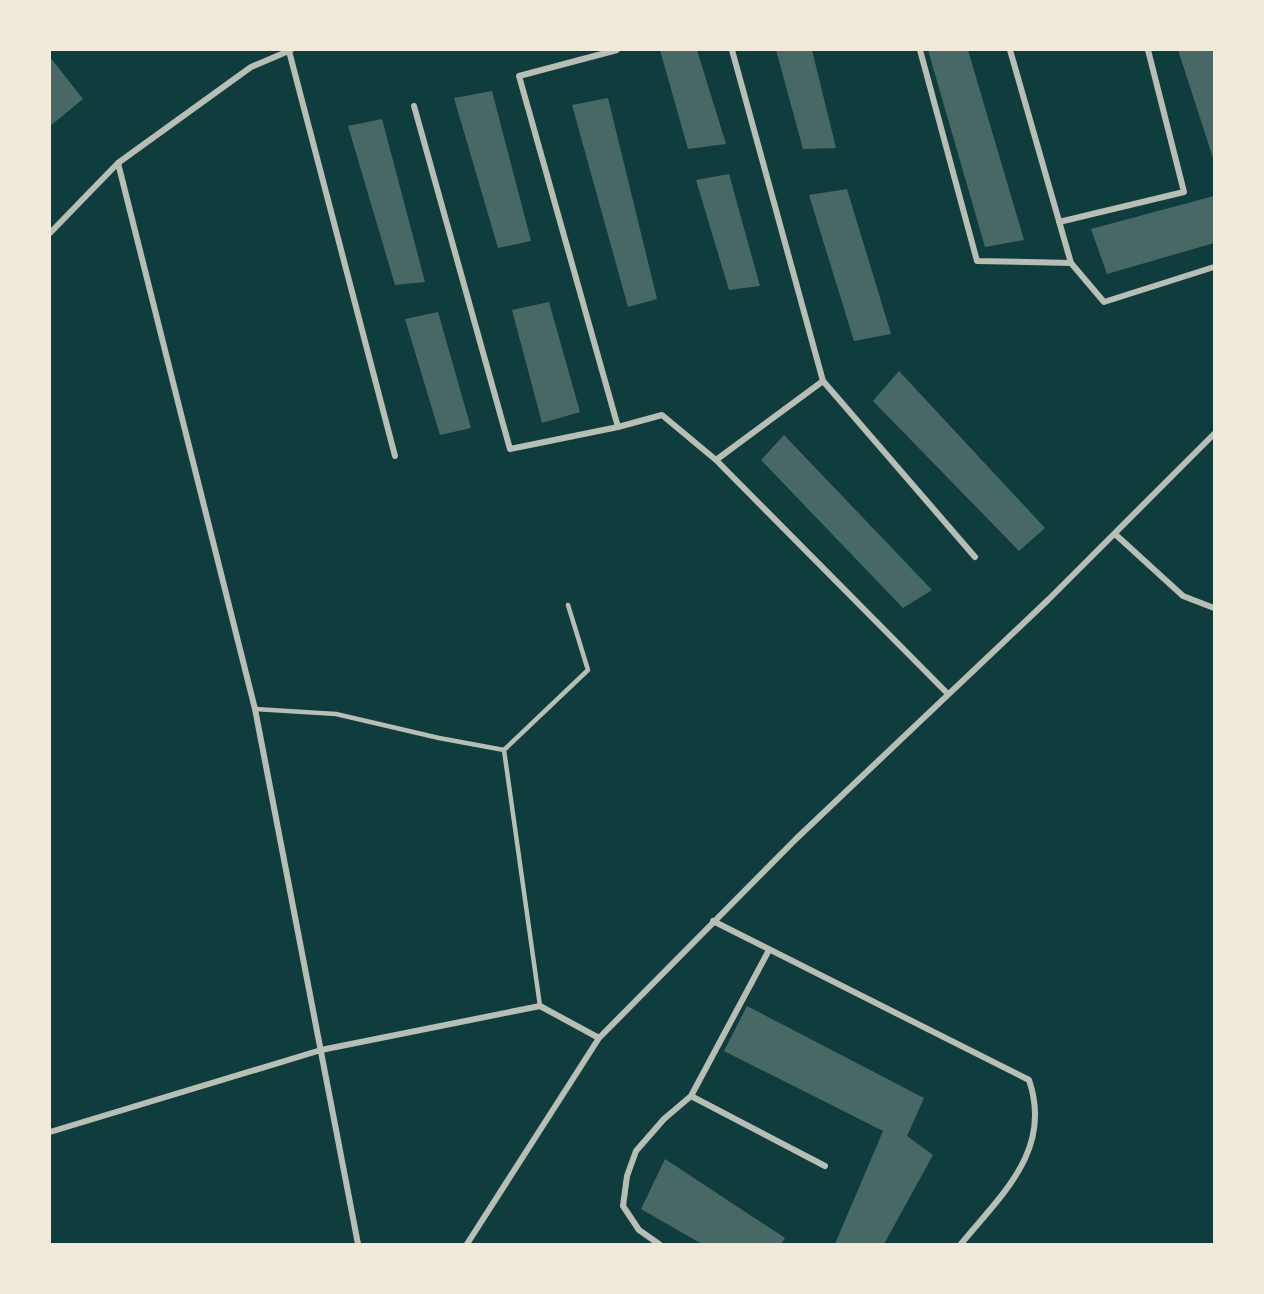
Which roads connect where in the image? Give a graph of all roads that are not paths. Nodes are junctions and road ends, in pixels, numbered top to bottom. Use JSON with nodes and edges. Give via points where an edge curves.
{"nodes":[{"id":1,"x":290,"y":50,"type":"edge"},
{"id":2,"x":617,"y":50,"type":"edge"},
{"id":3,"x":732,"y":50,"type":"edge"},
{"id":4,"x":920,"y":50,"type":"edge"},
{"id":5,"x":1010,"y":50,"type":"edge"},
{"id":6,"x":1148,"y":50,"type":"edge"},
{"id":7,"x":414,"y":106,"type":"dead end"},
{"id":8,"x":118,"y":163,"type":"junction"},
{"id":9,"x":1059,"y":222,"type":"junction"},
{"id":10,"x":50,"y":233,"type":"edge"},
{"id":11,"x":1071,"y":263,"type":"junction"},
{"id":12,"x":1215,"y":267,"type":"edge"},
{"id":13,"x":823,"y":381,"type":"junction"},
{"id":14,"x":618,"y":427,"type":"junction"},
{"id":15,"x":1215,"y":434,"type":"edge"},
{"id":16,"x":395,"y":456,"type":"dead end"},
{"id":17,"x":716,"y":460,"type":"junction"},
{"id":18,"x":1115,"y":534,"type":"junction"},
{"id":19,"x":975,"y":557,"type":"dead end"},
{"id":20,"x":568,"y":605,"type":"dead end"},
{"id":21,"x":1215,"y":608,"type":"edge"},
{"id":22,"x":948,"y":694,"type":"junction"},
{"id":23,"x":255,"y":709,"type":"junction"},
{"id":24,"x":504,"y":750,"type":"junction"},
{"id":25,"x":713,"y":921,"type":"junction"},
{"id":26,"x":769,"y":950,"type":"junction"},
{"id":27,"x":540,"y":1006,"type":"junction"},
{"id":28,"x":599,"y":1038,"type":"junction"},
{"id":29,"x":321,"y":1050,"type":"junction"},
{"id":30,"x":691,"y":1096,"type":"junction"},
{"id":31,"x":50,"y":1132,"type":"edge"},
{"id":32,"x":825,"y":1166,"type":"dead end"},
{"id":33,"x":358,"y":1245,"type":"edge"},
{"id":34,"x":468,"y":1245,"type":"edge"},
{"id":35,"x":659,"y":1245,"type":"edge"},
{"id":36,"x":962,"y":1245,"type":"edge"}],
"edges":[{"from":1,"to":8,"type":"street","via":[[251,67]]},
{"from":1,"to":16,"type":"street"},
{"from":2,"to":14,"type":"street","via":[[519,76]]},
{"from":3,"to":13,"type":"street"},
{"from":4,"to":11,"type":"street","via":[[977,261]]},
{"from":5,"to":9,"type":"street"},
{"from":6,"to":9,"type":"street","via":[[1184,192]]},
{"from":7,"to":14,"type":"street","via":[[510,449]]},
{"from":8,"to":10,"type":"street"},
{"from":8,"to":23,"type":"street"},
{"from":9,"to":11,"type":"street"},
{"from":11,"to":12,"type":"street","via":[[1104,302]]},
{"from":13,"to":17,"type":"street"},
{"from":13,"to":19,"type":"street"},
{"from":14,"to":17,"type":"street","via":[[662,415]]},
{"from":15,"to":18,"type":"street"},
{"from":17,"to":22,"type":"street"},
{"from":18,"to":21,"type":"street","via":[[1183,596]]},
{"from":18,"to":22,"type":"street"},
{"from":20,"to":24,"type":"lane","via":[[588,670]]},
{"from":22,"to":25,"type":"street"},
{"from":23,"to":24,"type":"lane","via":[[336,714]]},
{"from":23,"to":29,"type":"street"},
{"from":24,"to":27,"type":"lane"},
{"from":25,"to":26,"type":"street"},
{"from":25,"to":28,"type":"street"},
{"from":26,"to":30,"type":"street"},
{"from":26,"to":36,"type":"street","via":[[1029,1080],[1035,1098],[1035,1132],[1020,1171]]},
{"from":27,"to":28,"type":"street"},
{"from":27,"to":29,"type":"street"},
{"from":28,"to":34,"type":"street"},
{"from":29,"to":31,"type":"street"},
{"from":29,"to":33,"type":"street"},
{"from":30,"to":32,"type":"street"},
{"from":30,"to":35,"type":"street","via":[[636,1151],[627,1176],[623,1206],[639,1230]]}]}
